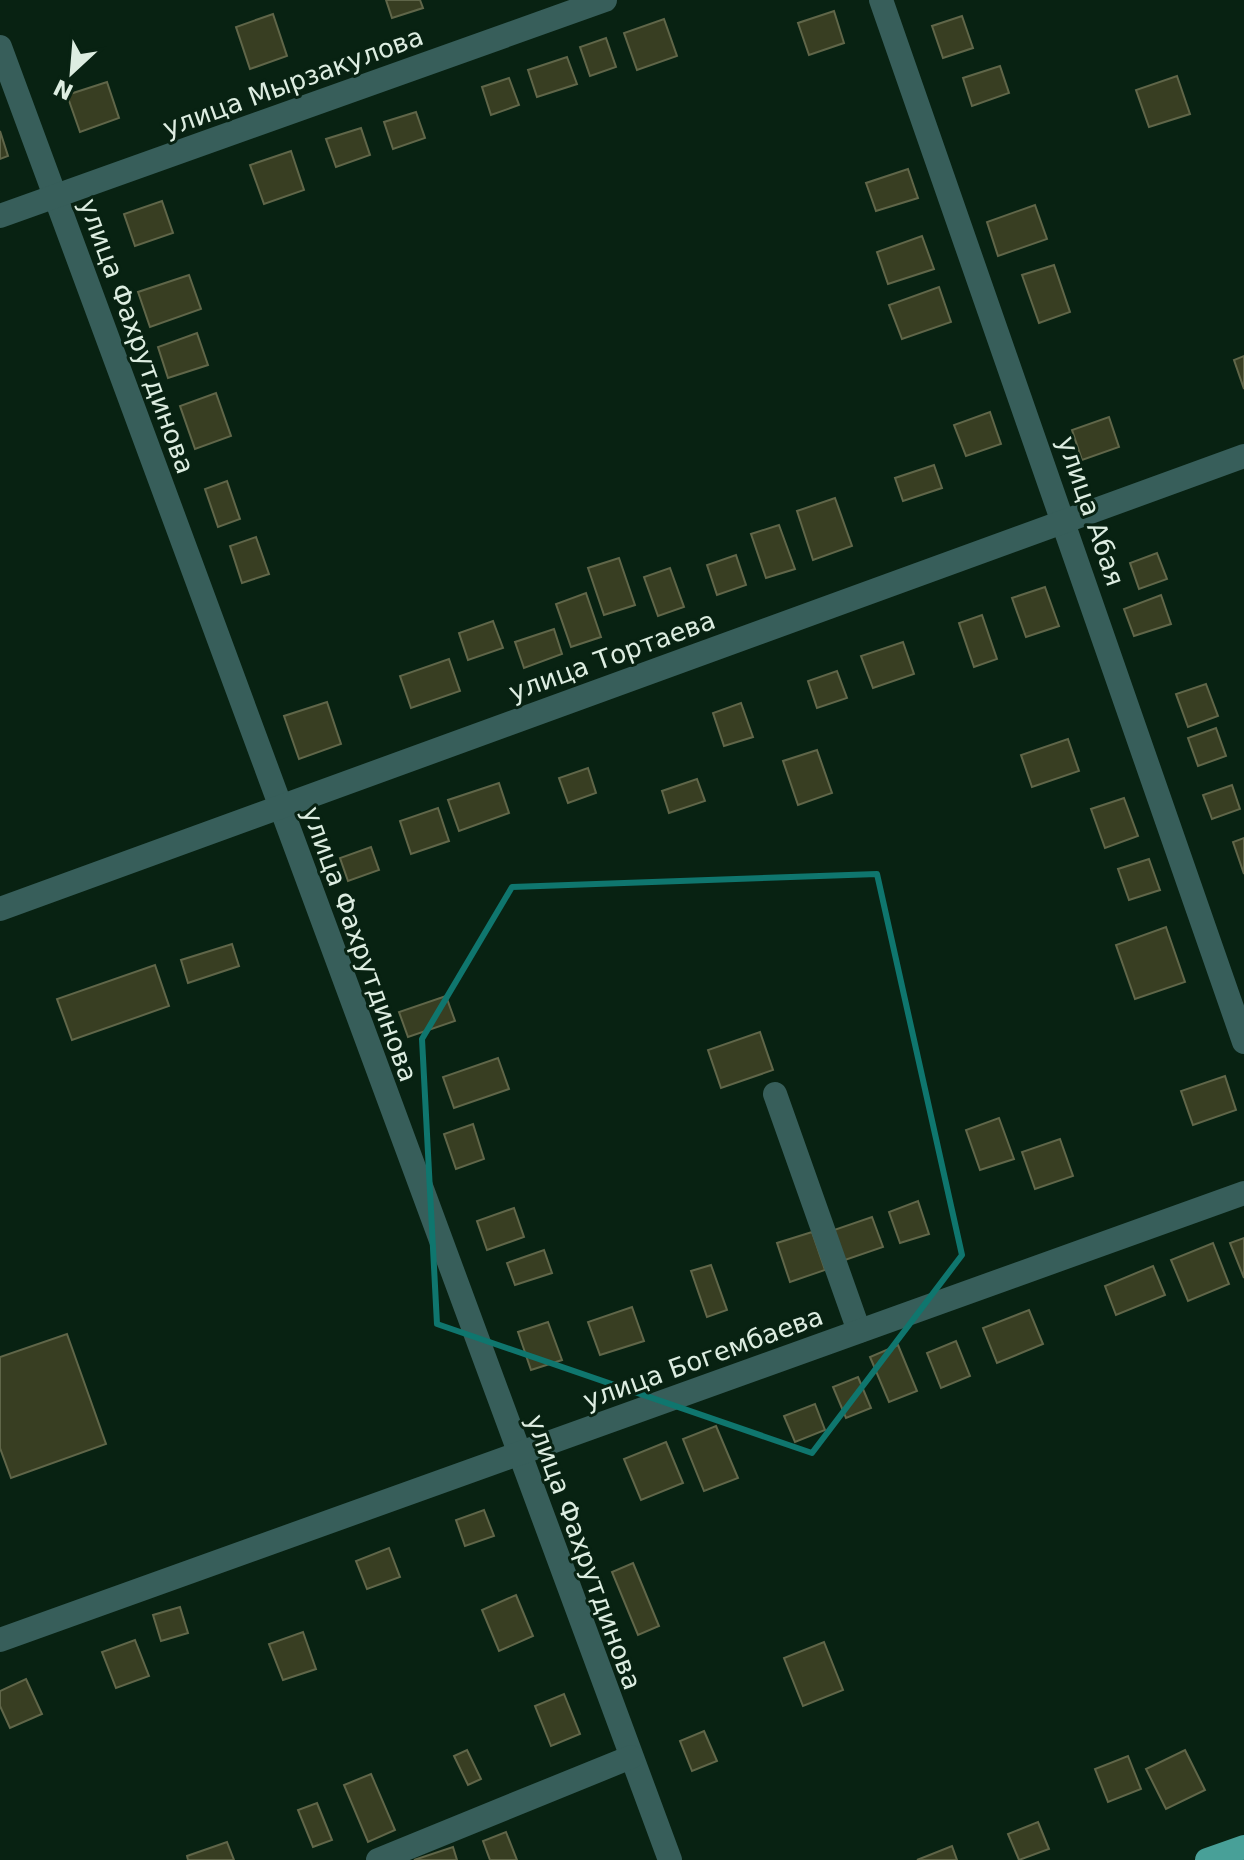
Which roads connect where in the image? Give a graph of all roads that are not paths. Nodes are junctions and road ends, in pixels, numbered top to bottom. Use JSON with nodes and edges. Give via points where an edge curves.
{"nodes":[{"id":1,"x":605,"y":0,"type":"edge"},
{"id":2,"x":881,"y":0,"type":"edge"},
{"id":3,"x":0,"y":47,"type":"edge"},
{"id":4,"x":56,"y":196,"type":"junction"},
{"id":5,"x":0,"y":216,"type":"edge"},
{"id":6,"x":1244,"y":456,"type":"edge"},
{"id":7,"x":1065,"y":521,"type":"junction"},
{"id":8,"x":279,"y":807,"type":"junction"},
{"id":9,"x":0,"y":909,"type":"edge"},
{"id":10,"x":1244,"y":1042,"type":"edge"},
{"id":11,"x":775,"y":1094,"type":"dead end"},
{"id":12,"x":1244,"y":1193,"type":"edge"},
{"id":13,"x":859,"y":1331,"type":"junction"},
{"id":14,"x":517,"y":1454,"type":"junction"},
{"id":15,"x":0,"y":1640,"type":"edge"},
{"id":16,"x":631,"y":1757,"type":"junction"},
{"id":17,"x":1244,"y":1847,"type":"edge"},
{"id":18,"x":378,"y":1860,"type":"edge"},
{"id":19,"x":670,"y":1860,"type":"edge"},
{"id":20,"x":1207,"y":1860,"type":"edge"}],
"edges":[{"from":1,"to":4,"type":"street","name":"улица Мырзакулова"},
{"from":2,"to":7,"type":"street","name":"улица Абая"},
{"from":3,"to":4,"type":"street","name":"улица Фахрутдинова"},
{"from":4,"to":5,"type":"street","name":"улица Мырзакулова"},
{"from":4,"to":8,"type":"street","name":"улица Фахрутдинова"},
{"from":6,"to":7,"type":"street","name":"улица Тортаева"},
{"from":7,"to":8,"type":"street","name":"улица Тортаева"},
{"from":7,"to":10,"type":"street","name":"улица Абая"},
{"from":8,"to":9,"type":"street","name":"улица Тортаева"},
{"from":8,"to":14,"type":"street","name":"улица Фахрутдинова"},
{"from":11,"to":13,"type":"street"},
{"from":12,"to":13,"type":"street","name":"улица Богембаева"},
{"from":13,"to":14,"type":"street","name":"улица Богембаева"},
{"from":14,"to":15,"type":"street","name":"улица Богембаева"},
{"from":14,"to":16,"type":"street","name":"улица Фахрутдинова"},
{"from":16,"to":18,"type":"street"},
{"from":16,"to":19,"type":"street","name":"улица Фахрутдинова"},
{"from":17,"to":20,"type":"main road"}]}
